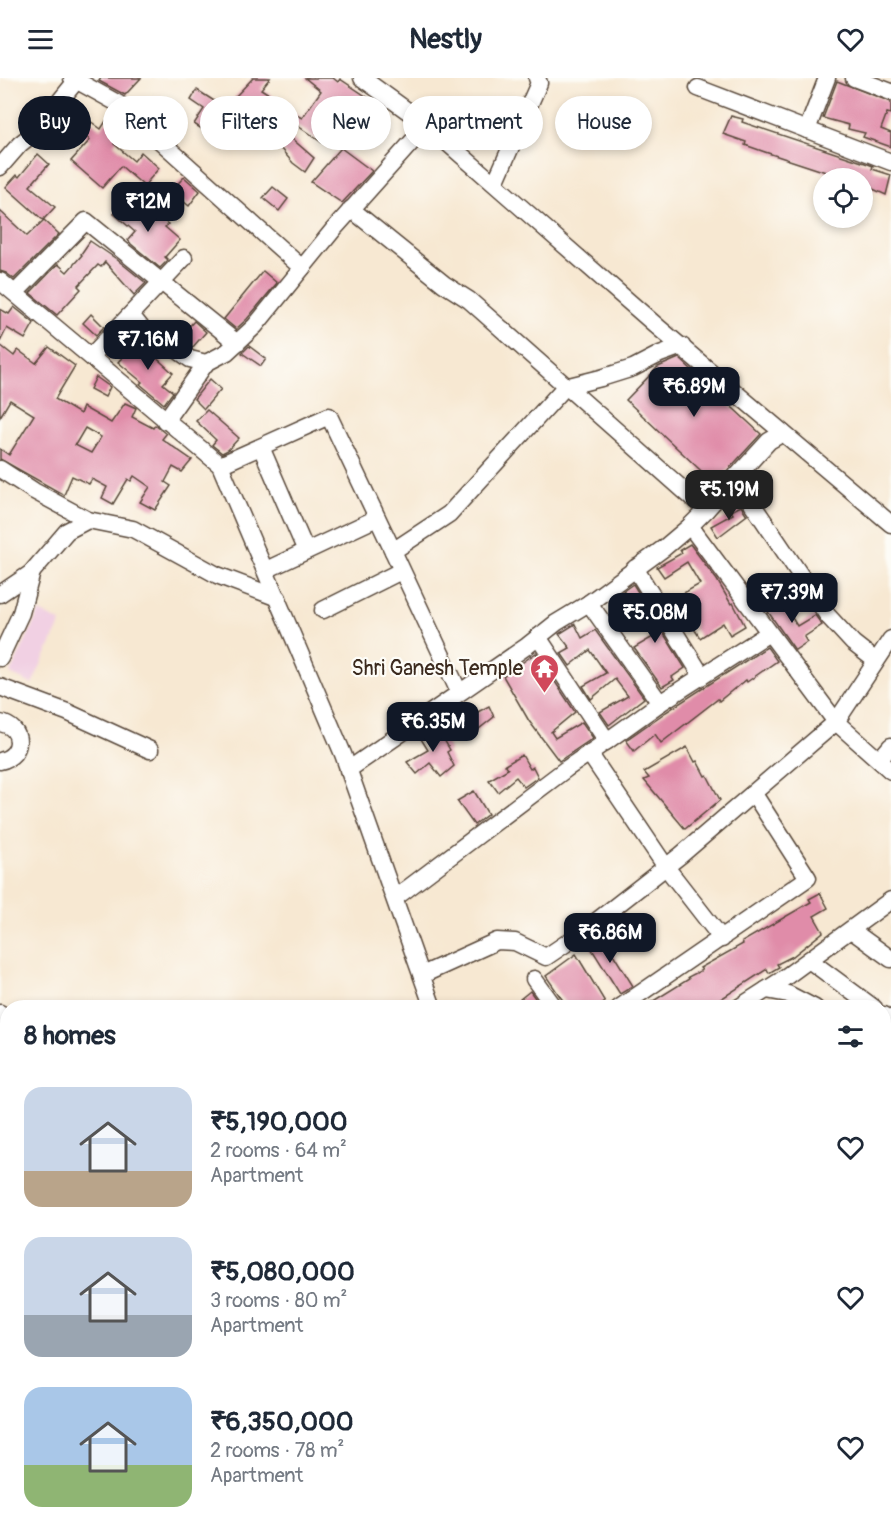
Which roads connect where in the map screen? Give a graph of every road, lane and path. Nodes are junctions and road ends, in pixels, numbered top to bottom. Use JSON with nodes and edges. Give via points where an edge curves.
{"nodes":[{"id":1,"x":362,"y":78,"type":"edge"},
{"id":2,"x":537,"y":78,"type":"edge"},
{"id":3,"x":827,"y":78,"type":"edge"},
{"id":4,"x":854,"y":78,"type":"edge"},
{"id":5,"x":74,"y":79,"type":"edge"},
{"id":6,"x":698,"y":88,"type":"dead end"},
{"id":7,"x":891,"y":92,"type":"edge"},
{"id":8,"x":403,"y":108,"type":"edge"},
{"id":9,"x":807,"y":130,"type":"junction"},
{"id":10,"x":404,"y":150,"type":"edge"},
{"id":11,"x":456,"y":150,"type":"edge"},
{"id":12,"x":891,"y":162,"type":"edge"},
{"id":13,"x":0,"y":168,"type":"edge"},
{"id":14,"x":495,"y":183,"type":"junction"},
{"id":15,"x":351,"y":209,"type":"junction"},
{"id":16,"x":184,"y":258,"type":"dead end"},
{"id":17,"x":302,"y":268,"type":"junction"},
{"id":18,"x":0,"y":281,"type":"edge"},
{"id":19,"x":162,"y":281,"type":"junction"},
{"id":20,"x":15,"y":293,"type":"junction"},
{"id":21,"x":131,"y":315,"type":"junction"},
{"id":22,"x":237,"y":343,"type":"junction"},
{"id":23,"x":682,"y":346,"type":"junction"},
{"id":24,"x":91,"y":356,"type":"junction"},
{"id":25,"x":206,"y":363,"type":"junction"},
{"id":26,"x":565,"y":387,"type":"junction"},
{"id":27,"x":165,"y":421,"type":"junction"},
{"id":28,"x":783,"y":433,"type":"junction"},
{"id":29,"x":261,"y":447,"type":"junction"},
{"id":30,"x":220,"y":465,"type":"junction"},
{"id":31,"x":0,"y":469,"type":"edge"},
{"id":32,"x":734,"y":477,"type":"junction"},
{"id":33,"x":706,"y":510,"type":"junction"},
{"id":34,"x":377,"y":518,"type":"junction"},
{"id":35,"x":88,"y":520,"type":"junction"},
{"id":36,"x":891,"y":524,"type":"edge"},
{"id":37,"x":690,"y":526,"type":"junction"},
{"id":38,"x":306,"y":551,"type":"junction"},
{"id":39,"x":393,"y":551,"type":"junction"},
{"id":40,"x":635,"y":568,"type":"junction"},
{"id":41,"x":266,"y":570,"type":"junction"},
{"id":42,"x":401,"y":571,"type":"junction"},
{"id":43,"x":32,"y":572,"type":"junction"},
{"id":44,"x":0,"y":594,"type":"edge"},
{"id":45,"x":278,"y":598,"type":"junction"},
{"id":46,"x":590,"y":603,"type":"junction"},
{"id":47,"x":323,"y":610,"type":"dead end"},
{"id":48,"x":769,"y":633,"type":"junction"},
{"id":49,"x":538,"y":638,"type":"junction"},
{"id":50,"x":891,"y":639,"type":"edge"},
{"id":51,"x":0,"y":658,"type":"edge"},
{"id":52,"x":876,"y":661,"type":"junction"},
{"id":53,"x":702,"y":676,"type":"junction"},
{"id":54,"x":0,"y":687,"type":"edge"},
{"id":55,"x":459,"y":692,"type":"junction"},
{"id":56,"x":660,"y":703,"type":"junction"},
{"id":57,"x":836,"y":722,"type":"junction"},
{"id":58,"x":0,"y":723,"type":"edge"},
{"id":59,"x":608,"y":741,"type":"junction"},
{"id":60,"x":891,"y":746,"type":"edge"},
{"id":61,"x":150,"y":750,"type":"dead end"},
{"id":62,"x":590,"y":753,"type":"junction"},
{"id":63,"x":0,"y":761,"type":"edge"},
{"id":64,"x":885,"y":766,"type":"edge"},
{"id":65,"x":348,"y":770,"type":"junction"},
{"id":66,"x":754,"y":794,"type":"junction"},
{"id":67,"x":666,"y":867,"type":"junction"},
{"id":68,"x":394,"y":898,"type":"junction"},
{"id":69,"x":891,"y":900,"type":"edge"},
{"id":70,"x":851,"y":930,"type":"junction"},
{"id":71,"x":722,"y":939,"type":"junction"},
{"id":72,"x":891,"y":959,"type":"edge"},
{"id":73,"x":809,"y":960,"type":"junction"},
{"id":74,"x":422,"y":975,"type":"junction"},
{"id":75,"x":534,"y":979,"type":"dead end"},
{"id":76,"x":766,"y":990,"type":"junction"},
{"id":77,"x":430,"y":1000,"type":"edge"},
{"id":78,"x":549,"y":1000,"type":"edge"},
{"id":79,"x":631,"y":1000,"type":"edge"},
{"id":80,"x":750,"y":1000,"type":"edge"},
{"id":81,"x":799,"y":1000,"type":"edge"},
{"id":82,"x":863,"y":1000,"type":"edge"}],
"edges":[{"from":1,"to":8,"type":"street"},
{"from":2,"to":14,"type":"street","via":[[539,83]]},
{"from":3,"to":9,"type":"street"},
{"from":4,"to":7,"type":"street"},
{"from":5,"to":13,"type":"street","via":[[34,133]]},
{"from":5,"to":17,"type":"street","via":[[119,104]]},
{"from":6,"to":9,"type":"street"},
{"from":9,"to":12,"type":"street"},
{"from":10,"to":15,"type":"street"},
{"from":11,"to":14,"type":"street"},
{"from":14,"to":23,"type":"street"},
{"from":15,"to":17,"type":"street"},
{"from":15,"to":26,"type":"street","via":[[444,284],[470,300]]},
{"from":16,"to":19,"type":"street"},
{"from":17,"to":22,"type":"street"},
{"from":18,"to":20,"type":"street"},
{"from":19,"to":20,"type":"street","via":[[86,221]]},
{"from":19,"to":21,"type":"street"},
{"from":19,"to":22,"type":"street"},
{"from":20,"to":24,"type":"street"},
{"from":21,"to":24,"type":"street"},
{"from":21,"to":25,"type":"street","via":[[160,345]]},
{"from":22,"to":25,"type":"street"},
{"from":23,"to":26,"type":"street","via":[[612,375]]},
{"from":23,"to":28,"type":"street"},
{"from":24,"to":27,"type":"street"},
{"from":25,"to":27,"type":"street"},
{"from":26,"to":33,"type":"street"},
{"from":26,"to":39,"type":"street","via":[[449,514]]},
{"from":27,"to":30,"type":"street"},
{"from":28,"to":32,"type":"street","via":[[769,441]]},
{"from":28,"to":36,"type":"street"},
{"from":29,"to":30,"type":"street"},
{"from":29,"to":34,"type":"street","via":[[329,416]]},
{"from":29,"to":38,"type":"street"},
{"from":30,"to":41,"type":"street"},
{"from":31,"to":35,"type":"street"},
{"from":32,"to":33,"type":"street"},
{"from":32,"to":52,"type":"street","via":[[828,616]]},
{"from":33,"to":37,"type":"street"},
{"from":34,"to":38,"type":"street"},
{"from":34,"to":39,"type":"street"},
{"from":35,"to":43,"type":"street","via":[[67,531]]},
{"from":35,"to":45,"type":"street","via":[[133,529],[217,575]]},
{"from":37,"to":40,"type":"street"},
{"from":37,"to":48,"type":"street"},
{"from":38,"to":41,"type":"street"},
{"from":39,"to":42,"type":"street"},
{"from":40,"to":46,"type":"street"},
{"from":40,"to":53,"type":"street"},
{"from":41,"to":45,"type":"street"},
{"from":42,"to":47,"type":"street"},
{"from":42,"to":55,"type":"street"},
{"from":43,"to":44,"type":"street"},
{"from":43,"to":51,"type":"street","via":[[21,613]]},
{"from":45,"to":65,"type":"street"},
{"from":46,"to":49,"type":"street"},
{"from":46,"to":56,"type":"street"},
{"from":48,"to":53,"type":"street"},
{"from":48,"to":57,"type":"street"},
{"from":49,"to":55,"type":"street"},
{"from":49,"to":59,"type":"street"},
{"from":50,"to":52,"type":"street"},
{"from":52,"to":57,"type":"street"},
{"from":53,"to":56,"type":"street"},
{"from":54,"to":61,"type":"street"},
{"from":55,"to":65,"type":"street"},
{"from":56,"to":59,"type":"street"},
{"from":57,"to":64,"type":"street"},
{"from":57,"to":66,"type":"street"},
{"from":58,"to":63,"type":"street","via":[[10,726],[18,738],[15,752]]},
{"from":59,"to":62,"type":"street"},
{"from":60,"to":64,"type":"street"},
{"from":62,"to":67,"type":"street"},
{"from":62,"to":68,"type":"street"},
{"from":65,"to":68,"type":"street"},
{"from":66,"to":67,"type":"street"},
{"from":66,"to":71,"type":"street","via":[[808,878]]},
{"from":67,"to":71,"type":"street"},
{"from":67,"to":74,"type":"street","via":[[546,957],[515,942],[497,941]]},
{"from":68,"to":74,"type":"street"},
{"from":69,"to":70,"type":"street"},
{"from":70,"to":72,"type":"street"},
{"from":70,"to":73,"type":"street"},
{"from":71,"to":79,"type":"street"},
{"from":73,"to":76,"type":"street"},
{"from":73,"to":82,"type":"street"},
{"from":74,"to":77,"type":"street"},
{"from":75,"to":78,"type":"street"},
{"from":76,"to":80,"type":"street"},
{"from":76,"to":81,"type":"street"}]}
